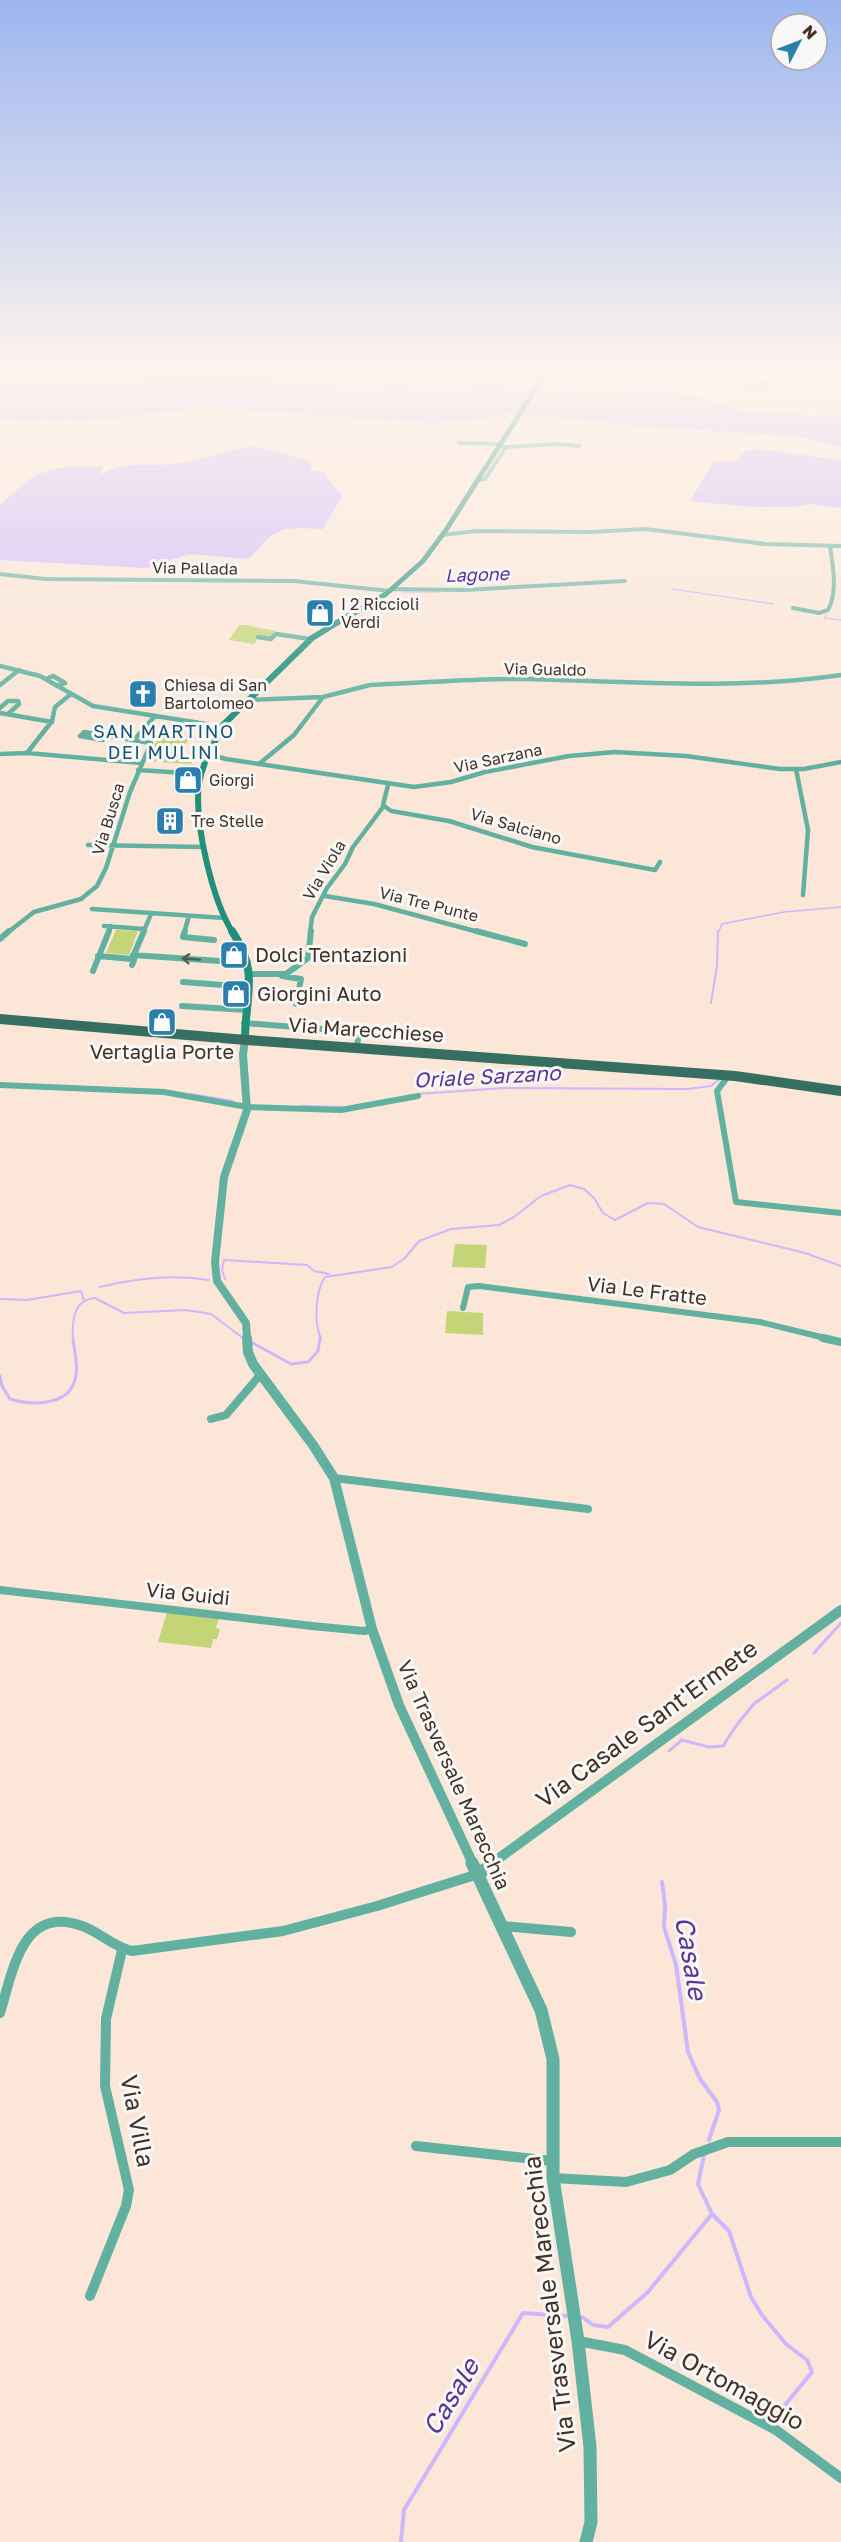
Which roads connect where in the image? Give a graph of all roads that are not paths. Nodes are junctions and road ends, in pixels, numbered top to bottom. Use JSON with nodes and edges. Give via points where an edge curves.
{"nodes":[{"id":1,"x":470,"y":493,"type":"edge"},
{"id":2,"x":443,"y":534,"type":"junction"},
{"id":3,"x":459,"y":534,"type":"junction"},
{"id":4,"x":437,"y":543,"type":"junction"},
{"id":5,"x":830,"y":546,"type":"junction"},
{"id":6,"x":841,"y":546,"type":"edge"},
{"id":7,"x":0,"y":573,"type":"edge"},
{"id":8,"x":625,"y":581,"type":"dead end"},
{"id":9,"x":391,"y":590,"type":"junction"},
{"id":10,"x":794,"y":608,"type":"dead end"},
{"id":11,"x":258,"y":637,"type":"dead end"},
{"id":12,"x":310,"y":639,"type":"junction"},
{"id":13,"x":0,"y":666,"type":"edge"},
{"id":14,"x":19,"y":670,"type":"junction"},
{"id":15,"x":841,"y":675,"type":"edge"},
{"id":16,"x":46,"y":679,"type":"junction"},
{"id":17,"x":0,"y":685,"type":"edge"},
{"id":18,"x":57,"y":686,"type":"junction"},
{"id":19,"x":71,"y":694,"type":"junction"},
{"id":20,"x":323,"y":697,"type":"junction"},
{"id":21,"x":250,"y":700,"type":"junction"},
{"id":22,"x":0,"y":711,"type":"edge"},
{"id":23,"x":8,"y":714,"type":"junction"},
{"id":24,"x":155,"y":716,"type":"junction"},
{"id":25,"x":52,"y":722,"type":"junction"},
{"id":26,"x":219,"y":729,"type":"junction"},
{"id":27,"x":107,"y":736,"type":"dead end"},
{"id":28,"x":134,"y":740,"type":"junction"},
{"id":29,"x":27,"y":753,"type":"junction"},
{"id":30,"x":0,"y":754,"type":"edge"},
{"id":31,"x":208,"y":754,"type":"junction"},
{"id":32,"x":841,"y":762,"type":"edge"},
{"id":33,"x":141,"y":763,"type":"junction"},
{"id":34,"x":260,"y":764,"type":"junction"},
{"id":35,"x":796,"y":769,"type":"junction"},
{"id":36,"x":138,"y":770,"type":"junction"},
{"id":37,"x":201,"y":774,"type":"junction"},
{"id":38,"x":388,"y":785,"type":"junction"},
{"id":39,"x":383,"y":807,"type":"junction"},
{"id":40,"x":88,"y":845,"type":"dead end"},
{"id":41,"x":112,"y":845,"type":"junction"},
{"id":42,"x":204,"y":847,"type":"junction"},
{"id":43,"x":660,"y":862,"type":"dead end"},
{"id":44,"x":803,"y":895,"type":"dead end"},
{"id":45,"x":325,"y":896,"type":"junction"},
{"id":46,"x":92,"y":909,"type":"dead end"},
{"id":47,"x":151,"y":914,"type":"junction"},
{"id":48,"x":189,"y":916,"type":"junction"},
{"id":49,"x":224,"y":918,"type":"junction"},
{"id":50,"x":144,"y":929,"type":"junction"},
{"id":51,"x":0,"y":939,"type":"edge"},
{"id":52,"x":214,"y":940,"type":"dead end"},
{"id":53,"x":525,"y":944,"type":"dead end"},
{"id":54,"x":98,"y":956,"type":"junction"},
{"id":55,"x":132,"y":960,"type":"junction"},
{"id":56,"x":248,"y":963,"type":"junction"},
{"id":57,"x":93,"y":971,"type":"dead end"},
{"id":58,"x":250,"y":974,"type":"junction"},
{"id":59,"x":280,"y":975,"type":"junction"},
{"id":60,"x":183,"y":982,"type":"dead end"},
{"id":61,"x":249,"y":987,"type":"junction"},
{"id":62,"x":296,"y":1004,"type":"dead end"},
{"id":63,"x":182,"y":1006,"type":"dead end"},
{"id":64,"x":246,"y":1010,"type":"junction"},
{"id":65,"x":0,"y":1019,"type":"edge"},
{"id":66,"x":244,"y":1025,"type":"junction"},
{"id":67,"x":223,"y":1038,"type":"junction"},
{"id":68,"x":245,"y":1040,"type":"junction"},
{"id":69,"x":356,"y":1048,"type":"junction"},
{"id":70,"x":729,"y":1075,"type":"junction"},
{"id":71,"x":0,"y":1085,"type":"edge"},
{"id":72,"x":841,"y":1091,"type":"edge"},
{"id":73,"x":418,"y":1096,"type":"dead end"},
{"id":74,"x":247,"y":1107,"type":"junction"},
{"id":75,"x":841,"y":1213,"type":"edge"},
{"id":76,"x":463,"y":1308,"type":"dead end"},
{"id":77,"x":841,"y":1342,"type":"edge"},
{"id":78,"x":260,"y":1375,"type":"junction"},
{"id":79,"x":211,"y":1419,"type":"dead end"},
{"id":80,"x":334,"y":1478,"type":"junction"},
{"id":81,"x":588,"y":1509,"type":"dead end"},
{"id":82,"x":0,"y":1590,"type":"edge"},
{"id":83,"x":841,"y":1610,"type":"edge"},
{"id":84,"x":372,"y":1629,"type":"junction"},
{"id":85,"x":478,"y":1874,"type":"junction"},
{"id":86,"x":502,"y":1926,"type":"junction"},
{"id":87,"x":571,"y":1932,"type":"dead end"},
{"id":88,"x":122,"y":1950,"type":"junction"},
{"id":89,"x":0,"y":2013,"type":"edge"},
{"id":90,"x":841,"y":2142,"type":"edge"},
{"id":91,"x":416,"y":2146,"type":"dead end"},
{"id":92,"x":552,"y":2161,"type":"junction"},
{"id":93,"x":553,"y":2178,"type":"junction"},
{"id":94,"x":90,"y":2296,"type":"dead end"},
{"id":95,"x":578,"y":2341,"type":"junction"},
{"id":96,"x":841,"y":2478,"type":"edge"},
{"id":97,"x":586,"y":2542,"type":"edge"}],
"edges":[{"from":1,"to":2,"type":"main road"},
{"from":2,"to":3,"type":"street"},
{"from":2,"to":4,"type":"main road"},
{"from":3,"to":4,"type":"street"},
{"from":3,"to":5,"type":"street","via":[[646,529],[765,544]]},
{"from":4,"to":9,"type":"main road"},
{"from":5,"to":6,"type":"street"},
{"from":5,"to":10,"type":"street","via":[[836,597],[830,609],[816,613]]},
{"from":7,"to":9,"type":"street","name":"Via Pallada","via":[[45,579],[294,581]]},
{"from":8,"to":9,"type":"street","name":"Via Pallada"},
{"from":9,"to":12,"type":"main road"},
{"from":11,"to":12,"type":"street","via":[[271,639],[276,634]]},
{"from":12,"to":21,"type":"main road"},
{"from":13,"to":14,"type":"street"},
{"from":14,"to":16,"type":"street"},
{"from":14,"to":17,"type":"street"},
{"from":15,"to":20,"type":"street","name":"Via Gualdo","via":[[808,680],[646,684],[534,679],[388,684]]},
{"from":16,"to":18,"type":"street"},
{"from":16,"to":18,"type":"street","via":[[54,677],[65,683]]},
{"from":18,"to":19,"type":"street"},
{"from":19,"to":24,"type":"street","via":[[93,706]]},
{"from":19,"to":25,"type":"street","via":[[55,707]]},
{"from":20,"to":21,"type":"street","name":"Via Gualdo"},
{"from":20,"to":34,"type":"street","via":[[294,735]]},
{"from":21,"to":26,"type":"main road","name":"Via Trasversale Marecchia"},
{"from":22,"to":23,"type":"street"},
{"from":22,"to":23,"type":"street","via":[[8,701],[18,702]]},
{"from":23,"to":25,"type":"street"},
{"from":24,"to":26,"type":"street"},
{"from":24,"to":28,"type":"street"},
{"from":25,"to":29,"type":"street"},
{"from":26,"to":31,"type":"main road","name":"Via Trasversale Marecchia"},
{"from":27,"to":28,"type":"street"},
{"from":28,"to":33,"type":"street","via":[[151,743]]},
{"from":29,"to":30,"type":"street","name":"Via Busca"},
{"from":29,"to":33,"type":"street","name":"Via Busca"},
{"from":31,"to":34,"type":"street","name":"Via Sarzana"},
{"from":31,"to":37,"type":"main road","name":"Via Trasversale Marecchia"},
{"from":32,"to":35,"type":"street","name":"Via Sarzana"},
{"from":33,"to":36,"type":"street","name":"Via Busca"},
{"from":34,"to":38,"type":"street","name":"Via Sarzana"},
{"from":35,"to":38,"type":"street","name":"Via Sarzana","via":[[615,752],[561,758],[430,786]]},
{"from":35,"to":44,"type":"street","via":[[808,830]]},
{"from":36,"to":37,"type":"street"},
{"from":36,"to":41,"type":"street","name":"Via Busca"},
{"from":37,"to":42,"type":"main road","name":"Via Trasversale Marecchia","via":[[197,808]]},
{"from":38,"to":39,"type":"street"},
{"from":39,"to":43,"type":"street","name":"Via Salciano","via":[[449,821],[563,854],[651,871]]},
{"from":39,"to":45,"type":"street","name":"Via Viola","via":[[353,847]]},
{"from":40,"to":41,"type":"street"},
{"from":41,"to":42,"type":"street"},
{"from":41,"to":51,"type":"street","name":"Via Busca","via":[[107,870],[92,892],[39,909]]},
{"from":42,"to":49,"type":"main road","name":"Via Trasversale Marecchia"},
{"from":45,"to":53,"type":"street","name":"Via Tre Punte","via":[[374,904]]},
{"from":45,"to":59,"type":"street","name":"Via Viola","via":[[312,917],[308,958]]},
{"from":46,"to":47,"type":"street"},
{"from":47,"to":48,"type":"street"},
{"from":47,"to":50,"type":"street"},
{"from":48,"to":49,"type":"street"},
{"from":48,"to":52,"type":"street","via":[[183,937]]},
{"from":49,"to":56,"type":"main road","name":"Via Trasversale Marecchia"},
{"from":50,"to":54,"type":"street","via":[[107,926]]},
{"from":50,"to":55,"type":"street"},
{"from":54,"to":55,"type":"street"},
{"from":54,"to":57,"type":"street"},
{"from":56,"to":55,"type":"street","one_way":true},
{"from":56,"to":58,"type":"main road","name":"Via Trasversale Marecchia"},
{"from":58,"to":59,"type":"street"},
{"from":58,"to":61,"type":"main road","name":"Via Trasversale Marecchia"},
{"from":59,"to":62,"type":"street","via":[[301,979]]},
{"from":60,"to":61,"type":"street"},
{"from":61,"to":64,"type":"main road","name":"Via Trasversale Marecchia"},
{"from":63,"to":64,"type":"street"},
{"from":64,"to":66,"type":"main road","name":"Via Trasversale Marecchia"},
{"from":65,"to":67,"type":"main road","name":"Via Marecchiese"},
{"from":66,"to":67,"type":"main road"},
{"from":66,"to":68,"type":"main road","name":"Via Trasversale Marecchia"},
{"from":66,"to":69,"type":"street","via":[[360,1032]]},
{"from":67,"to":68,"type":"main road","name":"Via Marecchiese"},
{"from":68,"to":69,"type":"main road","name":"Via Marecchiese"},
{"from":68,"to":74,"type":"street","name":"Via Trasversale Marecchia"},
{"from":69,"to":70,"type":"main road","name":"Via Marecchiese"},
{"from":70,"to":72,"type":"main road","name":"Via Marecchiese"},
{"from":70,"to":75,"type":"street","via":[[717,1091],[735,1202]]},
{"from":71,"to":74,"type":"street","via":[[164,1092]]},
{"from":73,"to":74,"type":"street","via":[[341,1110]]},
{"from":74,"to":78,"type":"street","name":"Via Trasversale Marecchia","via":[[224,1177],[215,1262],[217,1281],[246,1323],[248,1352]]},
{"from":76,"to":77,"type":"street","name":"Via Le Fratte","via":[[468,1287],[479,1286],[760,1322]]},
{"from":78,"to":79,"type":"street","via":[[226,1415]]},
{"from":78,"to":80,"type":"street","name":"Via Trasversale Marecchia"},
{"from":80,"to":81,"type":"street"},
{"from":80,"to":84,"type":"street","name":"Via Trasversale Marecchia"},
{"from":82,"to":84,"type":"street","name":"Via Guidi","via":[[312,1626]]},
{"from":83,"to":85,"type":"street","name":"Via Casale Sant'Ermete"},
{"from":84,"to":85,"type":"street","name":"Via Trasversale Marecchia","via":[[399,1705]]},
{"from":85,"to":86,"type":"street","name":"Via Trasversale Marecchia"},
{"from":85,"to":88,"type":"street","via":[[283,1931]]},
{"from":86,"to":87,"type":"street"},
{"from":86,"to":92,"type":"street","name":"Via Trasversale Marecchia","via":[[541,2010],[553,2059]]},
{"from":88,"to":89,"type":"street","via":[[72,1922],[60,1919],[44,1923],[28,1937],[20,1953]]},
{"from":88,"to":94,"type":"street","name":"Via Villa","via":[[106,2019],[105,2086],[129,2190]]},
{"from":90,"to":93,"type":"street","via":[[728,2142],[694,2154],[670,2170],[626,2182]]},
{"from":91,"to":92,"type":"street"},
{"from":92,"to":93,"type":"street","name":"Via Trasversale Marecchia"},
{"from":93,"to":95,"type":"street","name":"Via Trasversale Marecchia"},
{"from":95,"to":96,"type":"street","name":"Via Ortomaggio","via":[[625,2350],[776,2430]]},
{"from":95,"to":97,"type":"street","name":"Via Trasversale Marecchia","via":[[590,2447],[591,2522]]}]}
